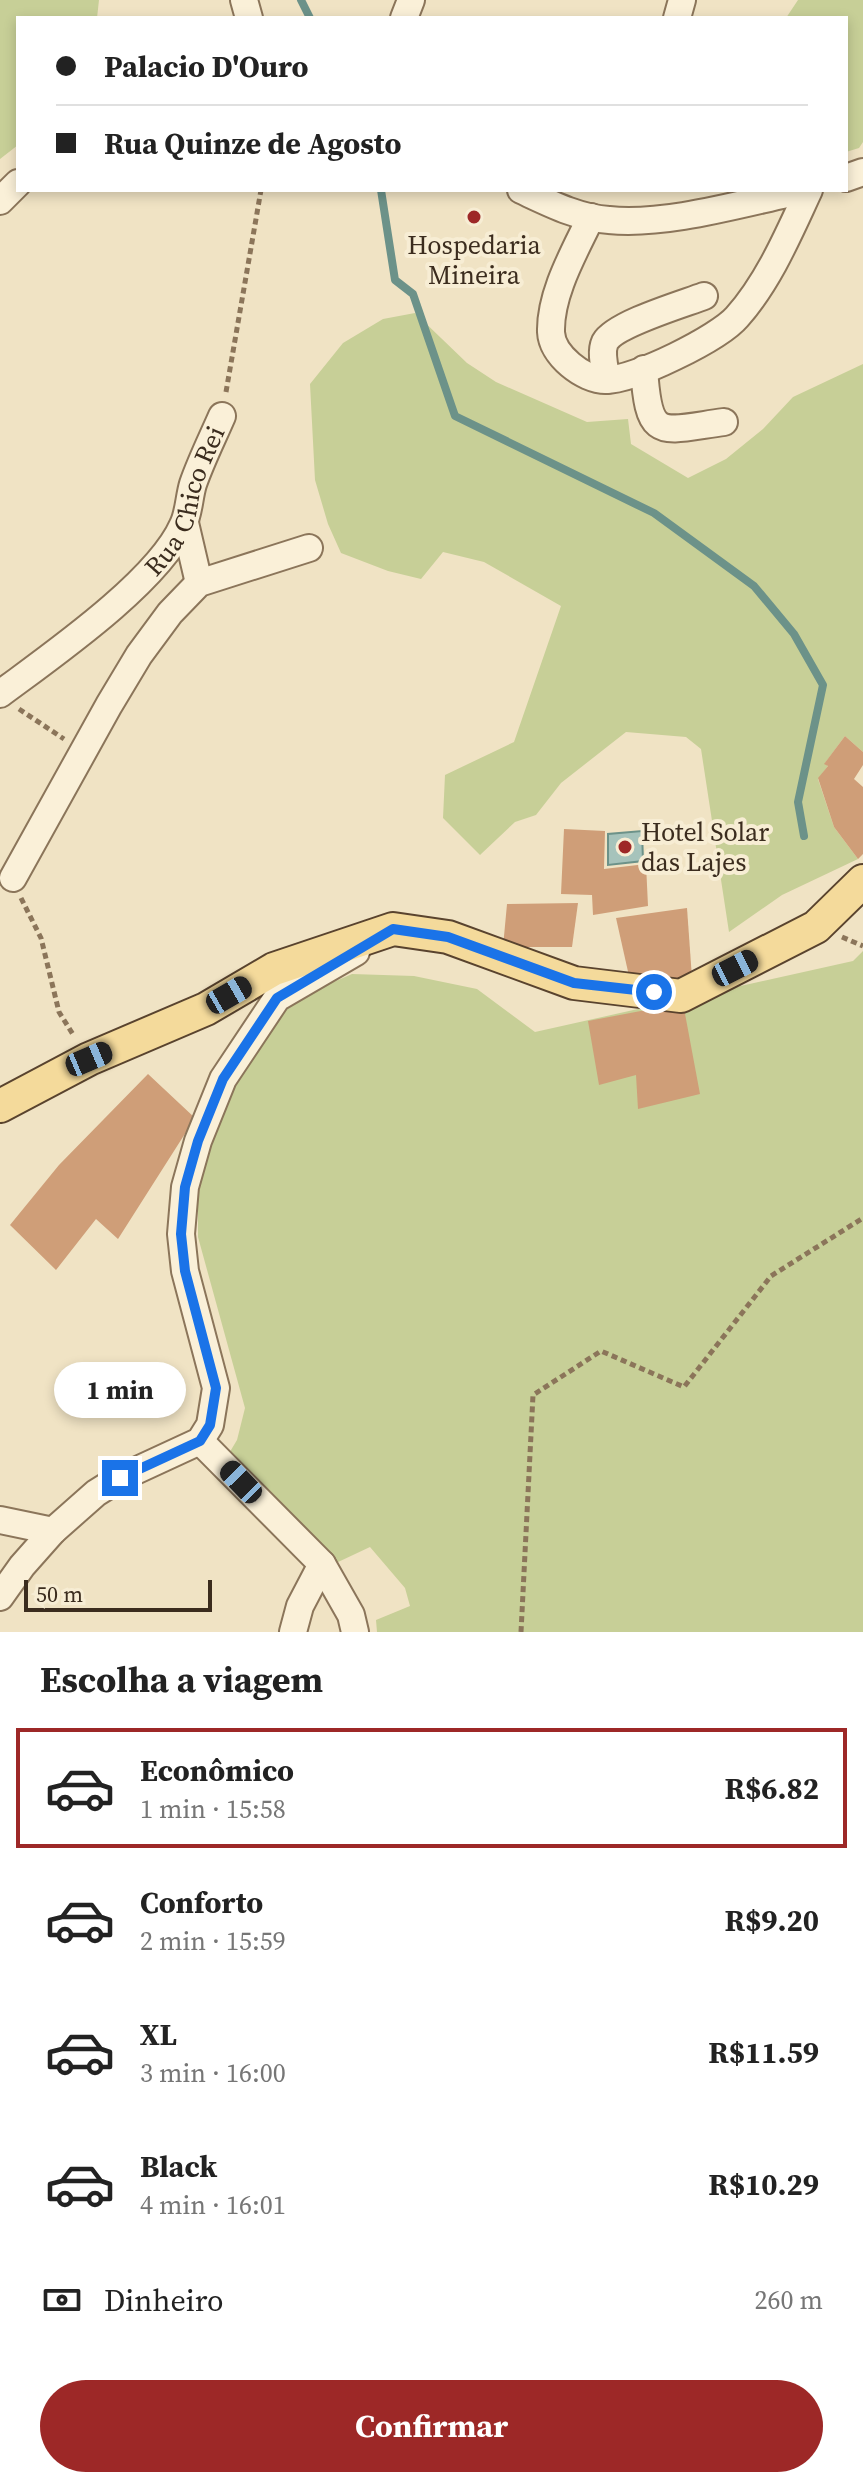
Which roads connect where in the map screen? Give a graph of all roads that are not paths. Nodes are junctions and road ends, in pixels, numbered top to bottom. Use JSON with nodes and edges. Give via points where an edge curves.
{"nodes":[{"id":1,"x":16,"y":185,"type":"edge"},
{"id":2,"x":526,"y":192,"type":"edge"},
{"id":3,"x":797,"y":192,"type":"edge"},
{"id":4,"x":806,"y":192,"type":"edge"},
{"id":5,"x":0,"y":201,"type":"edge"},
{"id":6,"x":591,"y":217,"type":"junction"},
{"id":7,"x":704,"y":296,"type":"dead end"},
{"id":8,"x":644,"y":369,"type":"junction"},
{"id":9,"x":607,"y":380,"type":"junction"},
{"id":10,"x":222,"y":416,"type":"road end"},
{"id":11,"x":724,"y":422,"type":"dead end"},
{"id":12,"x":185,"y":523,"type":"junction"},
{"id":13,"x":309,"y":548,"type":"dead end"},
{"id":14,"x":199,"y":583,"type":"junction"},
{"id":15,"x":3,"y":692,"type":"edge"},
{"id":16,"x":13,"y":878,"type":"road end"},
{"id":17,"x":863,"y":881,"type":"edge"},
{"id":18,"x":393,"y":929,"type":"junction"},
{"id":19,"x":0,"y":1106,"type":"edge"},
{"id":20,"x":200,"y":1441,"type":"junction"},
{"id":21,"x":0,"y":1520,"type":"edge"},
{"id":22,"x":53,"y":1531,"type":"junction"},
{"id":23,"x":322,"y":1564,"type":"junction"},
{"id":24,"x":0,"y":1597,"type":"edge"},
{"id":25,"x":293,"y":1632,"type":"edge"},
{"id":26,"x":355,"y":1632,"type":"edge"}],
"edges":[{"from":1,"to":5,"type":"street"},
{"from":2,"to":6,"type":"street"},
{"from":3,"to":6,"type":"street","via":[[662,219]]},
{"from":4,"to":8,"type":"street","via":[[782,247],[737,318],[715,337]]},
{"from":6,"to":9,"type":"street","via":[[564,277],[551,333],[559,357]]},
{"from":7,"to":9,"type":"street","via":[[610,336],[603,349]]},
{"from":8,"to":9,"type":"street"},
{"from":8,"to":11,"type":"street","via":[[648,412],[661,427]]},
{"from":10,"to":12,"type":"street","name":"Rua Chico Rei","via":[[193,485]]},
{"from":12,"to":14,"type":"street"},
{"from":12,"to":15,"type":"street","name":"Rua Chico Rei","via":[[172,545],[119,600]]},
{"from":13,"to":14,"type":"street"},
{"from":14,"to":16,"type":"street","via":[[139,655]]},
{"from":17,"to":18,"type":"main road","via":[[816,927],[681,996],[574,983],[448,937]]},
{"from":18,"to":19,"type":"main road","via":[[274,969],[206,1009],[89,1059]]},
{"from":18,"to":20,"type":"street","via":[[277,998],[223,1079],[198,1141],[185,1187],[181,1234],[185,1271],[216,1388],[210,1425]]},
{"from":20,"to":22,"type":"street","via":[[120,1478]]},
{"from":20,"to":23,"type":"street"},
{"from":21,"to":22,"type":"street"},
{"from":22,"to":24,"type":"street"},
{"from":23,"to":25,"type":"street"},
{"from":23,"to":26,"type":"street"}]}
